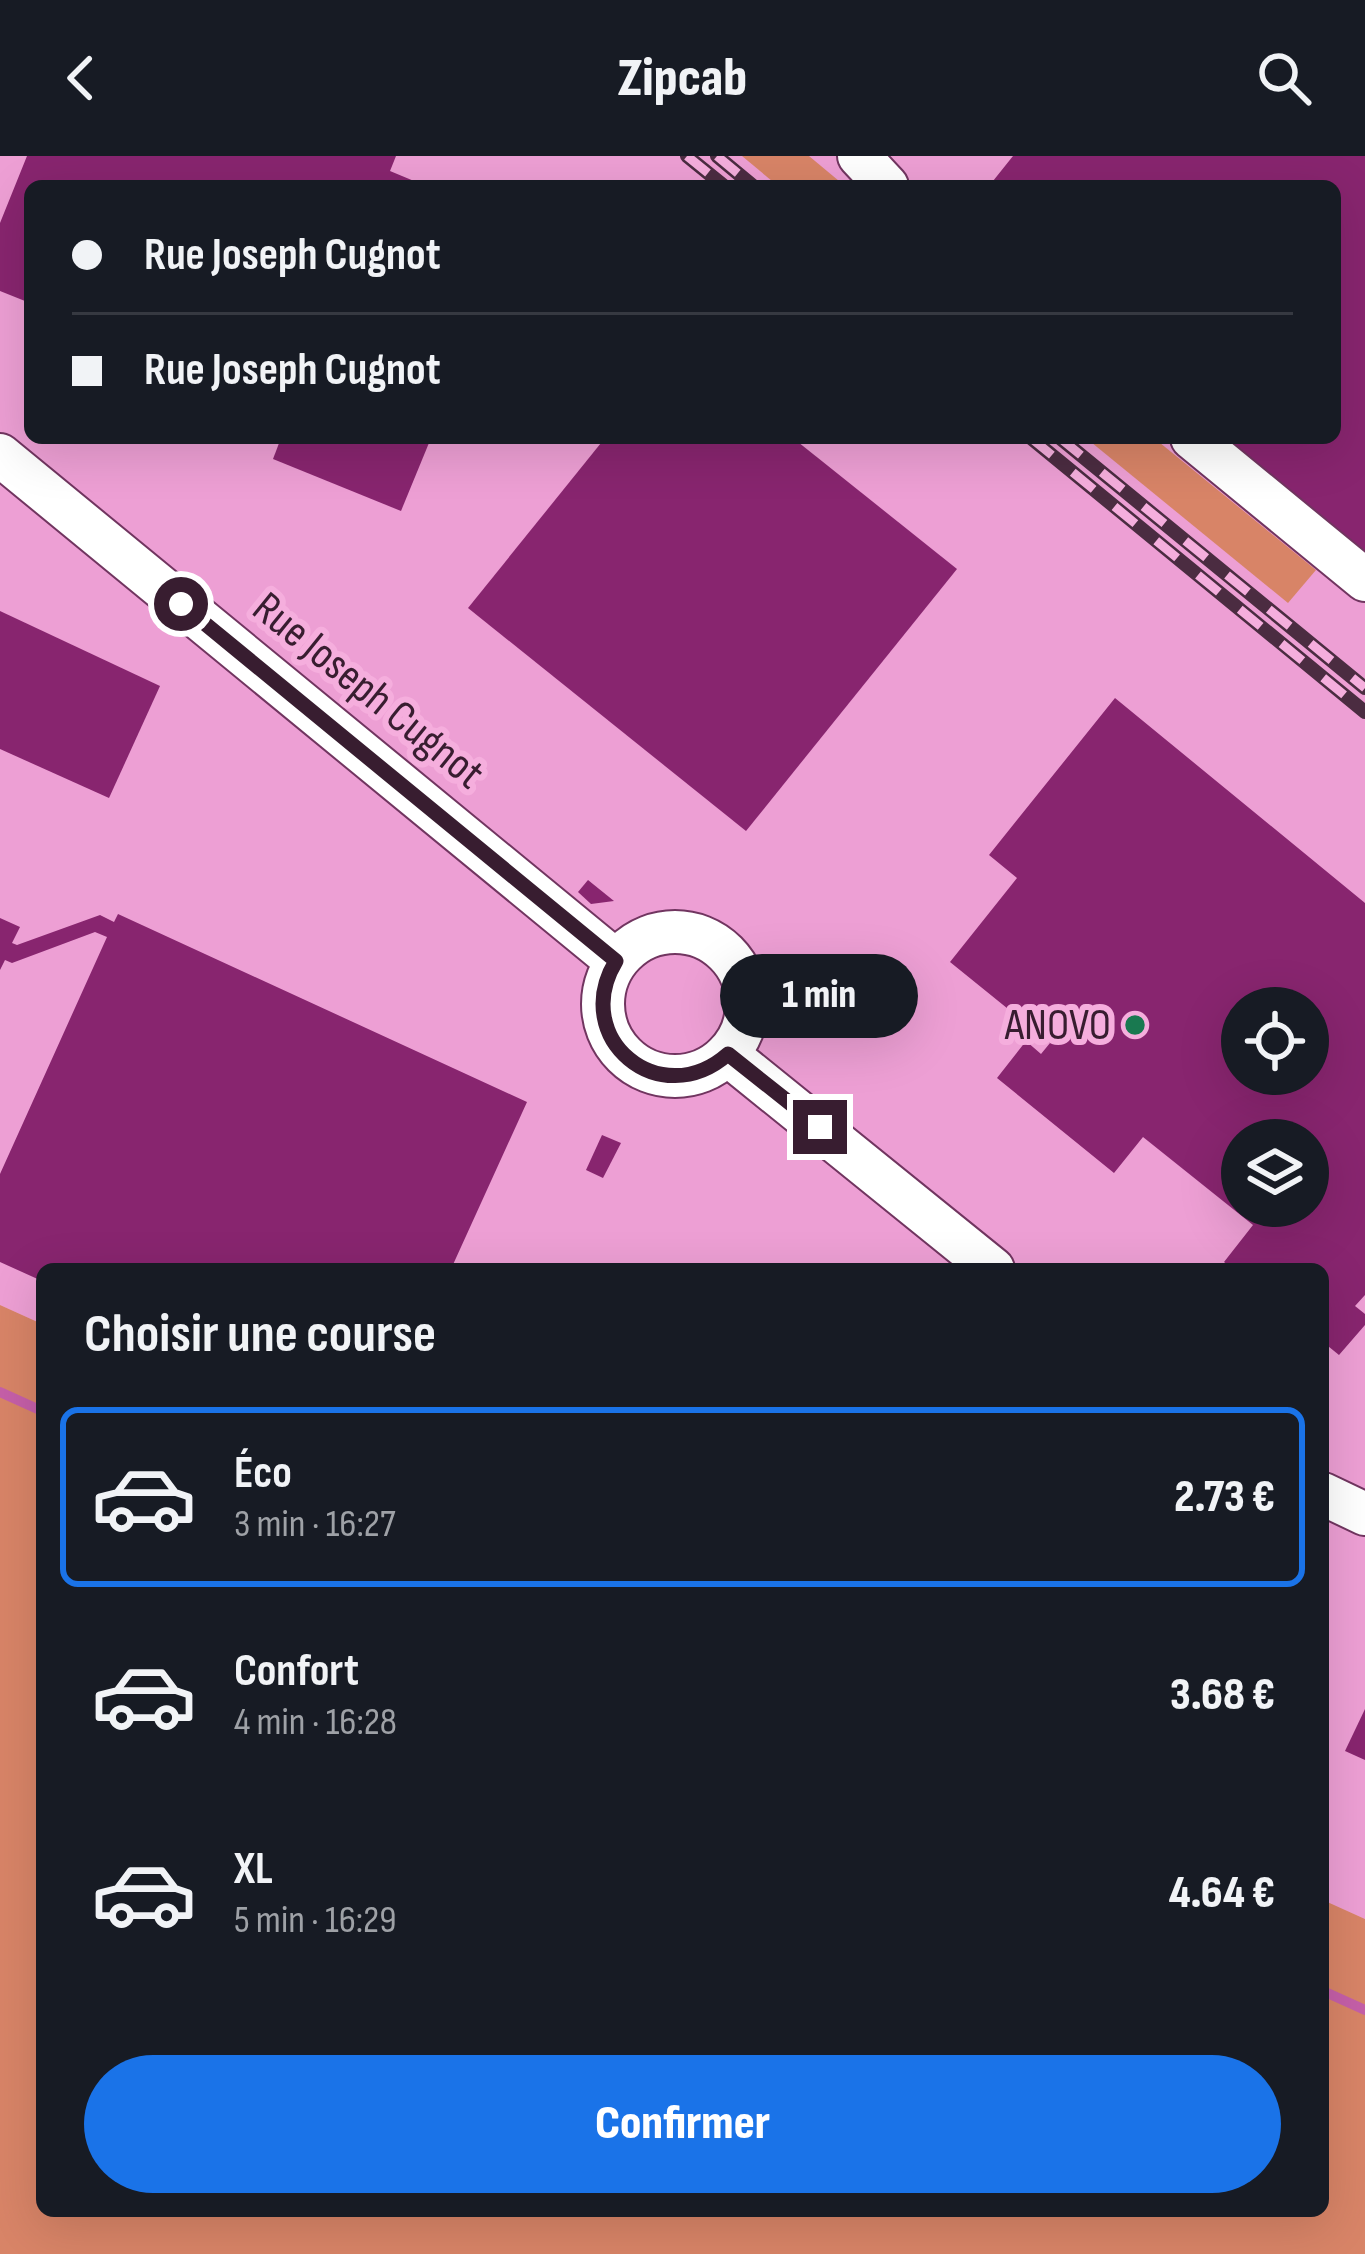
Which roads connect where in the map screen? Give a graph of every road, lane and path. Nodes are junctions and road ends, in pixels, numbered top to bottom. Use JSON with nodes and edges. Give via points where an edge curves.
{"nodes":[{"id":1,"x":859,"y":156,"type":"edge"},
{"id":2,"x":881,"y":180,"type":"edge"},
{"id":3,"x":1199,"y":444,"type":"edge"},
{"id":4,"x":0,"y":455,"type":"edge"},
{"id":5,"x":1365,"y":580,"type":"edge"},
{"id":6,"x":616,"y":961,"type":"junction"},
{"id":7,"x":728,"y":1054,"type":"junction"},
{"id":8,"x":986,"y":1263,"type":"edge"},
{"id":9,"x":1329,"y":1497,"type":"edge"},
{"id":10,"x":1365,"y":1514,"type":"edge"}],
"edges":[{"from":1,"to":2,"type":"street"},
{"from":3,"to":5,"type":"street"},
{"from":4,"to":6,"type":"street","name":"Rue Joseph Cugnot"},
{"from":6,"to":7,"type":"street","via":[[604,989],[604,1020],[632,1063],[682,1076]]},
{"from":6,"to":7,"type":"street","via":[[666,932],[701,936],[722,949],[748,1000]]},
{"from":7,"to":8,"type":"street"},
{"from":9,"to":10,"type":"street"}]}
